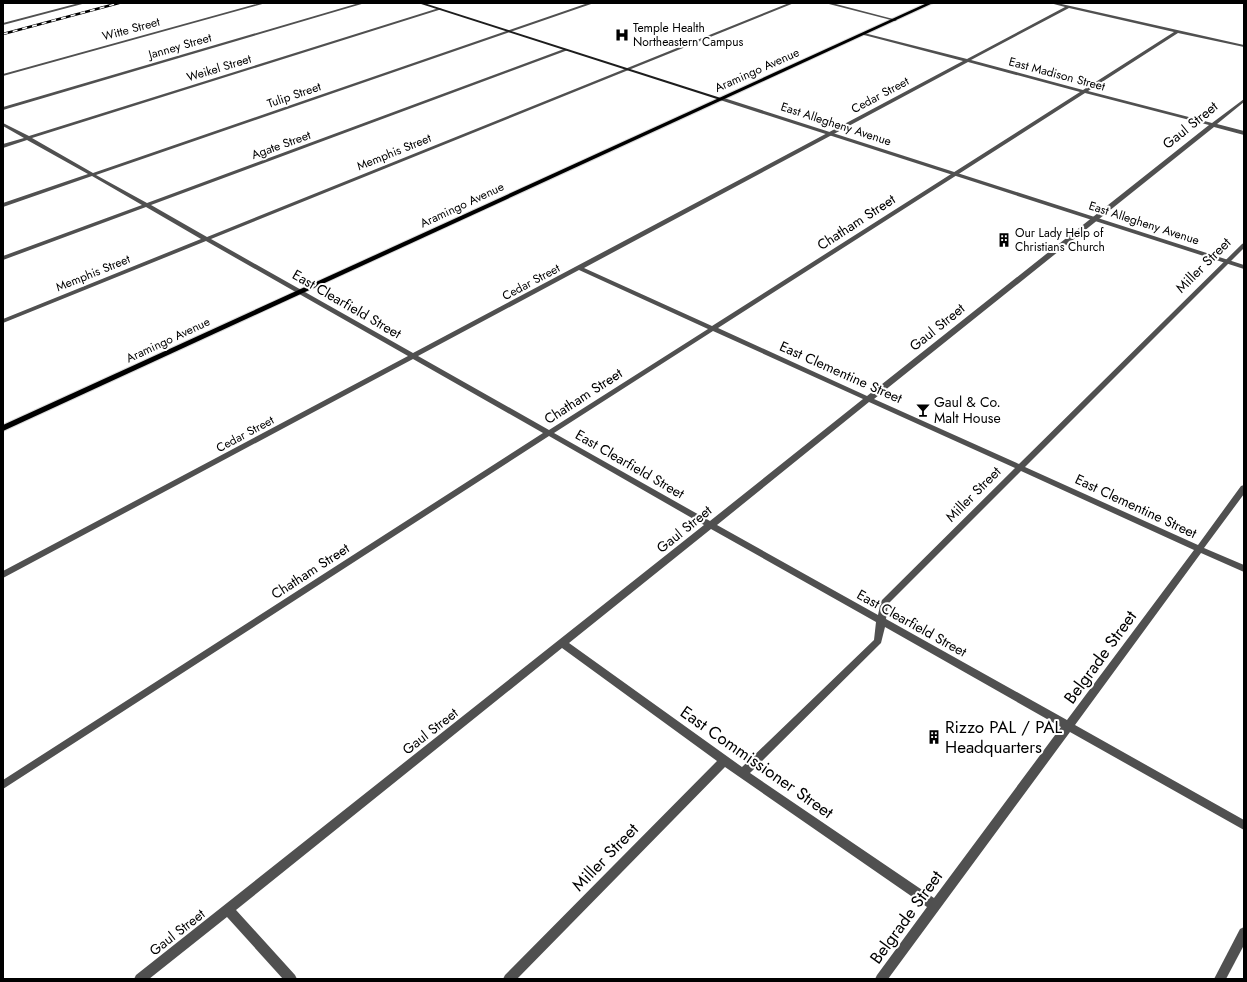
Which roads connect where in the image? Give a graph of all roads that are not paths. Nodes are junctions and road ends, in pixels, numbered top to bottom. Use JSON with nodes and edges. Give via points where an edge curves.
{"nodes":[{"id":1,"x":84,"y":3,"type":"edge"},
{"id":2,"x":264,"y":3,"type":"edge"},
{"id":3,"x":364,"y":3,"type":"edge"},
{"id":4,"x":420,"y":3,"type":"edge"},
{"id":5,"x":592,"y":3,"type":"edge"},
{"id":6,"x":792,"y":3,"type":"edge"},
{"id":7,"x":827,"y":3,"type":"edge"},
{"id":8,"x":931,"y":3,"type":"edge"},
{"id":9,"x":1052,"y":3,"type":"edge"},
{"id":10,"x":1068,"y":7,"type":"junction"},
{"id":11,"x":440,"y":9,"type":"junction"},
{"id":12,"x":894,"y":20,"type":"junction"},
{"id":13,"x":3,"y":24,"type":"edge"},
{"id":14,"x":509,"y":31,"type":"junction"},
{"id":15,"x":1178,"y":31,"type":"junction"},
{"id":16,"x":865,"y":34,"type":"junction"},
{"id":17,"x":1244,"y":46,"type":"edge"},
{"id":18,"x":566,"y":50,"type":"junction"},
{"id":19,"x":967,"y":61,"type":"junction"},
{"id":20,"x":628,"y":69,"type":"junction"},
{"id":21,"x":3,"y":75,"type":"edge"},
{"id":22,"x":1084,"y":91,"type":"junction"},
{"id":23,"x":722,"y":99,"type":"junction"},
{"id":24,"x":1244,"y":100,"type":"edge"},
{"id":25,"x":3,"y":109,"type":"edge"},
{"id":26,"x":3,"y":124,"type":"edge"},
{"id":27,"x":1212,"y":125,"type":"junction"},
{"id":28,"x":1244,"y":133,"type":"edge"},
{"id":29,"x":830,"y":134,"type":"junction"},
{"id":30,"x":28,"y":138,"type":"junction"},
{"id":31,"x":3,"y":146,"type":"edge"},
{"id":32,"x":93,"y":174,"type":"junction"},
{"id":33,"x":956,"y":174,"type":"junction"},
{"id":34,"x":147,"y":205,"type":"junction"},
{"id":35,"x":3,"y":206,"type":"edge"},
{"id":36,"x":1095,"y":219,"type":"junction"},
{"id":37,"x":207,"y":239,"type":"junction"},
{"id":38,"x":1244,"y":245,"type":"edge"},
{"id":39,"x":3,"y":258,"type":"edge"},
{"id":40,"x":1228,"y":262,"type":"junction"},
{"id":41,"x":1244,"y":267,"type":"edge"},
{"id":42,"x":579,"y":268,"type":"junction"},
{"id":43,"x":300,"y":292,"type":"junction"},
{"id":44,"x":3,"y":321,"type":"edge"},
{"id":45,"x":713,"y":328,"type":"junction"},
{"id":46,"x":414,"y":357,"type":"junction"},
{"id":47,"x":869,"y":399,"type":"junction"},
{"id":48,"x":3,"y":428,"type":"edge"},
{"id":49,"x":549,"y":433,"type":"junction"},
{"id":50,"x":1021,"y":468,"type":"junction"},
{"id":51,"x":1244,"y":488,"type":"edge"},
{"id":52,"x":711,"y":525,"type":"junction"},
{"id":53,"x":1198,"y":549,"type":"junction"},
{"id":54,"x":1244,"y":569,"type":"edge"},
{"id":55,"x":3,"y":575,"type":"edge"},
{"id":56,"x":880,"y":620,"type":"junction"},
{"id":57,"x":563,"y":644,"type":"junction"},
{"id":58,"x":1069,"y":726,"type":"junction"},
{"id":59,"x":725,"y":760,"type":"junction"},
{"id":60,"x":743,"y":773,"type":"junction"},
{"id":61,"x":3,"y":785,"type":"edge"},
{"id":62,"x":1244,"y":825,"type":"edge"},
{"id":63,"x":934,"y":906,"type":"junction"},
{"id":64,"x":228,"y":910,"type":"junction"},
{"id":65,"x":1244,"y":933,"type":"edge"},
{"id":66,"x":140,"y":979,"type":"edge"},
{"id":67,"x":291,"y":979,"type":"edge"},
{"id":68,"x":509,"y":979,"type":"edge"},
{"id":69,"x":881,"y":979,"type":"edge"},
{"id":70,"x":1220,"y":979,"type":"edge"}],
"edges":[{"from":1,"to":13,"type":"street"},
{"from":2,"to":21,"type":"street","name":"Witte Street"},
{"from":3,"to":25,"type":"street","name":"Janney Street"},
{"from":4,"to":11,"type":"main road","name":"East Allegheny Avenue"},
{"from":5,"to":14,"type":"street","name":"Tulip Street"},
{"from":6,"to":20,"type":"street","name":"Memphis Street"},
{"from":7,"to":12,"type":"street"},
{"from":8,"to":12,"type":"main road","name":"Aramingo Avenue"},
{"from":9,"to":10,"type":"street"},
{"from":10,"to":15,"type":"street"},
{"from":10,"to":19,"type":"street","name":"Cedar Street"},
{"from":11,"to":14,"type":"main road","name":"East Allegheny Avenue"},
{"from":11,"to":30,"type":"street","name":"Weikel Street"},
{"from":12,"to":16,"type":"main road","name":"Aramingo Avenue"},
{"from":14,"to":18,"type":"main road","name":"East Allegheny Avenue"},
{"from":14,"to":32,"type":"street","name":"Tulip Street"},
{"from":15,"to":17,"type":"street"},
{"from":15,"to":22,"type":"street","name":"Chatham Street"},
{"from":16,"to":19,"type":"street","name":"East Madison Street"},
{"from":16,"to":23,"type":"main road","name":"Aramingo Avenue"},
{"from":18,"to":20,"type":"main road","name":"East Allegheny Avenue"},
{"from":18,"to":34,"type":"street","name":"Agate Street"},
{"from":19,"to":22,"type":"street","name":"East Madison Street"},
{"from":19,"to":29,"type":"street","name":"Cedar Street"},
{"from":20,"to":23,"type":"main road","name":"East Allegheny Avenue"},
{"from":20,"to":37,"type":"street","name":"Memphis Street"},
{"from":22,"to":27,"type":"street","name":"East Madison Street"},
{"from":22,"to":33,"type":"street","name":"Chatham Street"},
{"from":23,"to":29,"type":"street","name":"East Allegheny Avenue"},
{"from":23,"to":43,"type":"main road","name":"Aramingo Avenue"},
{"from":24,"to":27,"type":"street","name":"Gaul Street"},
{"from":26,"to":30,"type":"street","name":"East Clearfield Street"},
{"from":27,"to":28,"type":"street","name":"East Madison Street"},
{"from":27,"to":36,"type":"street","name":"Gaul Street"},
{"from":29,"to":33,"type":"street","name":"East Allegheny Avenue"},
{"from":29,"to":42,"type":"street","name":"Cedar Street"},
{"from":30,"to":31,"type":"street","name":"Weikel Street"},
{"from":30,"to":32,"type":"street","name":"East Clearfield Street"},
{"from":32,"to":34,"type":"street","name":"East Clearfield Street"},
{"from":32,"to":35,"type":"street","name":"Tulip Street"},
{"from":33,"to":36,"type":"street","name":"East Allegheny Avenue"},
{"from":33,"to":45,"type":"street","name":"Chatham Street"},
{"from":34,"to":37,"type":"street","name":"East Clearfield Street"},
{"from":34,"to":39,"type":"street","name":"Agate Street"},
{"from":36,"to":40,"type":"street","name":"East Allegheny Avenue"},
{"from":36,"to":47,"type":"street","name":"Gaul Street"},
{"from":37,"to":43,"type":"street","name":"East Clearfield Street"},
{"from":37,"to":44,"type":"street","name":"Memphis Street"},
{"from":38,"to":40,"type":"street","name":"Miller Street"},
{"from":40,"to":41,"type":"street","name":"East Allegheny Avenue"},
{"from":40,"to":50,"type":"street","name":"Miller Street"},
{"from":42,"to":45,"type":"street","name":"East Clementine Street"},
{"from":42,"to":46,"type":"street","name":"Cedar Street"},
{"from":43,"to":46,"type":"street","name":"East Clearfield Street"},
{"from":43,"to":48,"type":"main road","name":"Aramingo Avenue"},
{"from":45,"to":47,"type":"street","name":"East Clementine Street"},
{"from":45,"to":49,"type":"street","name":"Chatham Street"},
{"from":46,"to":49,"type":"street","name":"East Clearfield Street"},
{"from":46,"to":55,"type":"street","name":"Cedar Street"},
{"from":47,"to":50,"type":"street","name":"East Clementine Street"},
{"from":47,"to":52,"type":"street","name":"Gaul Street"},
{"from":49,"to":52,"type":"street","name":"East Clearfield Street"},
{"from":49,"to":61,"type":"street","name":"Chatham Street"},
{"from":50,"to":53,"type":"street","name":"East Clementine Street"},
{"from":50,"to":56,"type":"street","name":"Miller Street","via":[[884,603]]},
{"from":51,"to":53,"type":"street","name":"Belgrade Street"},
{"from":52,"to":56,"type":"street","name":"East Clearfield Street"},
{"from":52,"to":57,"type":"street","name":"Gaul Street"},
{"from":53,"to":54,"type":"street","name":"East Clementine Street"},
{"from":53,"to":58,"type":"street","name":"Belgrade Street"},
{"from":56,"to":58,"type":"street","name":"East Clearfield Street"},
{"from":56,"to":60,"type":"street","name":"Miller Street","via":[[878,641]]},
{"from":57,"to":59,"type":"street","name":"East Commissioner Street"},
{"from":57,"to":64,"type":"street","name":"Gaul Street"},
{"from":58,"to":62,"type":"street","name":"East Clearfield Street"},
{"from":58,"to":63,"type":"street","name":"Belgrade Street"},
{"from":59,"to":60,"type":"street","name":"East Commissioner Street"},
{"from":59,"to":68,"type":"street","name":"Miller Street"},
{"from":60,"to":63,"type":"street","name":"East Commissioner Street"},
{"from":63,"to":69,"type":"street","name":"Belgrade Street"},
{"from":64,"to":66,"type":"street","name":"Gaul Street"},
{"from":64,"to":67,"type":"street"},
{"from":65,"to":70,"type":"street"}]}
